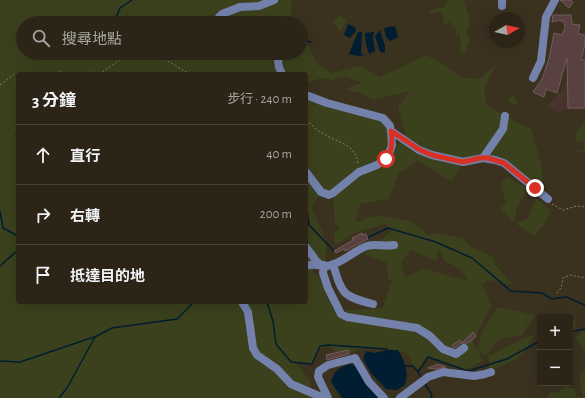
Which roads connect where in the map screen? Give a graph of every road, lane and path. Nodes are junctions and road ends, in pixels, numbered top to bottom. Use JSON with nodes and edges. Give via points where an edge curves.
{"nodes":[{"id":1,"x":274,"y":0,"type":"edge"},
{"id":2,"x":555,"y":0,"type":"edge"},
{"id":3,"x":221,"y":16,"type":"edge"},
{"id":4,"x":120,"y":60,"type":"edge"},
{"id":5,"x":166,"y":60,"type":"edge"},
{"id":6,"x":278,"y":60,"type":"edge"},
{"id":7,"x":102,"y":72,"type":"edge"},
{"id":8,"x":186,"y":72,"type":"edge"},
{"id":9,"x":281,"y":72,"type":"edge"},
{"id":10,"x":16,"y":74,"type":"edge"},
{"id":11,"x":533,"y":78,"type":"dead end"},
{"id":12,"x":0,"y":85,"type":"edge"},
{"id":13,"x":308,"y":96,"type":"edge"},
{"id":14,"x":505,"y":116,"type":"dead end"},
{"id":15,"x":308,"y":122,"type":"edge"},
{"id":16,"x":391,"y":131,"type":"junction"},
{"id":17,"x":483,"y":158,"type":"junction"},
{"id":18,"x":358,"y":173,"type":"junction"},
{"id":19,"x":308,"y":175,"type":"edge"},
{"id":20,"x":548,"y":199,"type":"joint"},
{"id":21,"x":585,"y":207,"type":"edge"},
{"id":22,"x":394,"y":244,"type":"dead end"},
{"id":23,"x":308,"y":250,"type":"edge"},
{"id":24,"x":333,"y":264,"type":"junction"},
{"id":25,"x":308,"y":265,"type":"edge"},
{"id":26,"x":323,"y":265,"type":"junction"},
{"id":27,"x":585,"y":278,"type":"edge"},
{"id":28,"x":557,"y":292,"type":"dead end"},
{"id":29,"x":243,"y":304,"type":"edge"},
{"id":30,"x":373,"y":304,"type":"dead end"},
{"id":31,"x":464,"y":348,"type":"dead end"},
{"id":32,"x":491,"y":372,"type":"dead end"},
{"id":33,"x":320,"y":398,"type":"edge"},
{"id":34,"x":328,"y":398,"type":"edge"},
{"id":35,"x":384,"y":398,"type":"edge"},
{"id":36,"x":400,"y":398,"type":"edge"}],
"edges":[{"from":1,"to":3,"type":"street","via":[[259,6],[242,6]]},
{"from":2,"to":11,"type":"street","via":[[546,17],[541,61]]},
{"from":4,"to":7,"type":"path"},
{"from":5,"to":8,"type":"path"},
{"from":6,"to":9,"type":"street"},
{"from":10,"to":12,"type":"path"},
{"from":13,"to":16,"type":"street","via":[[383,118]]},
{"from":14,"to":17,"type":"street","via":[[503,129]]},
{"from":15,"to":18,"type":"path","via":[[353,151],[358,162]]},
{"from":16,"to":17,"type":"street","via":[[432,155],[463,162]]},
{"from":16,"to":18,"type":"street","via":[[392,145],[386,159]]},
{"from":17,"to":20,"type":"street","via":[[504,163]]},
{"from":18,"to":19,"type":"street","via":[[328,195],[321,192]]},
{"from":20,"to":21,"type":"path","via":[[554,206],[563,210],[577,206]]},
{"from":22,"to":24,"type":"street","via":[[365,247]]},
{"from":23,"to":26,"type":"street","via":[[317,262]]},
{"from":24,"to":26,"type":"street"},
{"from":24,"to":30,"type":"street","via":[[344,292],[354,299]]},
{"from":25,"to":26,"type":"street"},
{"from":26,"to":31,"type":"street","via":[[328,288],[341,314],[417,328],[452,353],[456,354]]},
{"from":27,"to":28,"type":"path","via":[[570,275],[563,278]]},
{"from":29,"to":33,"type":"street","via":[[248,312],[253,348],[257,355],[277,369],[291,384]]},
{"from":32,"to":36,"type":"street","via":[[474,376],[443,372],[428,377]]},
{"from":34,"to":35,"type":"street","via":[[318,377],[319,371],[328,365],[355,358],[369,382]]}]}
